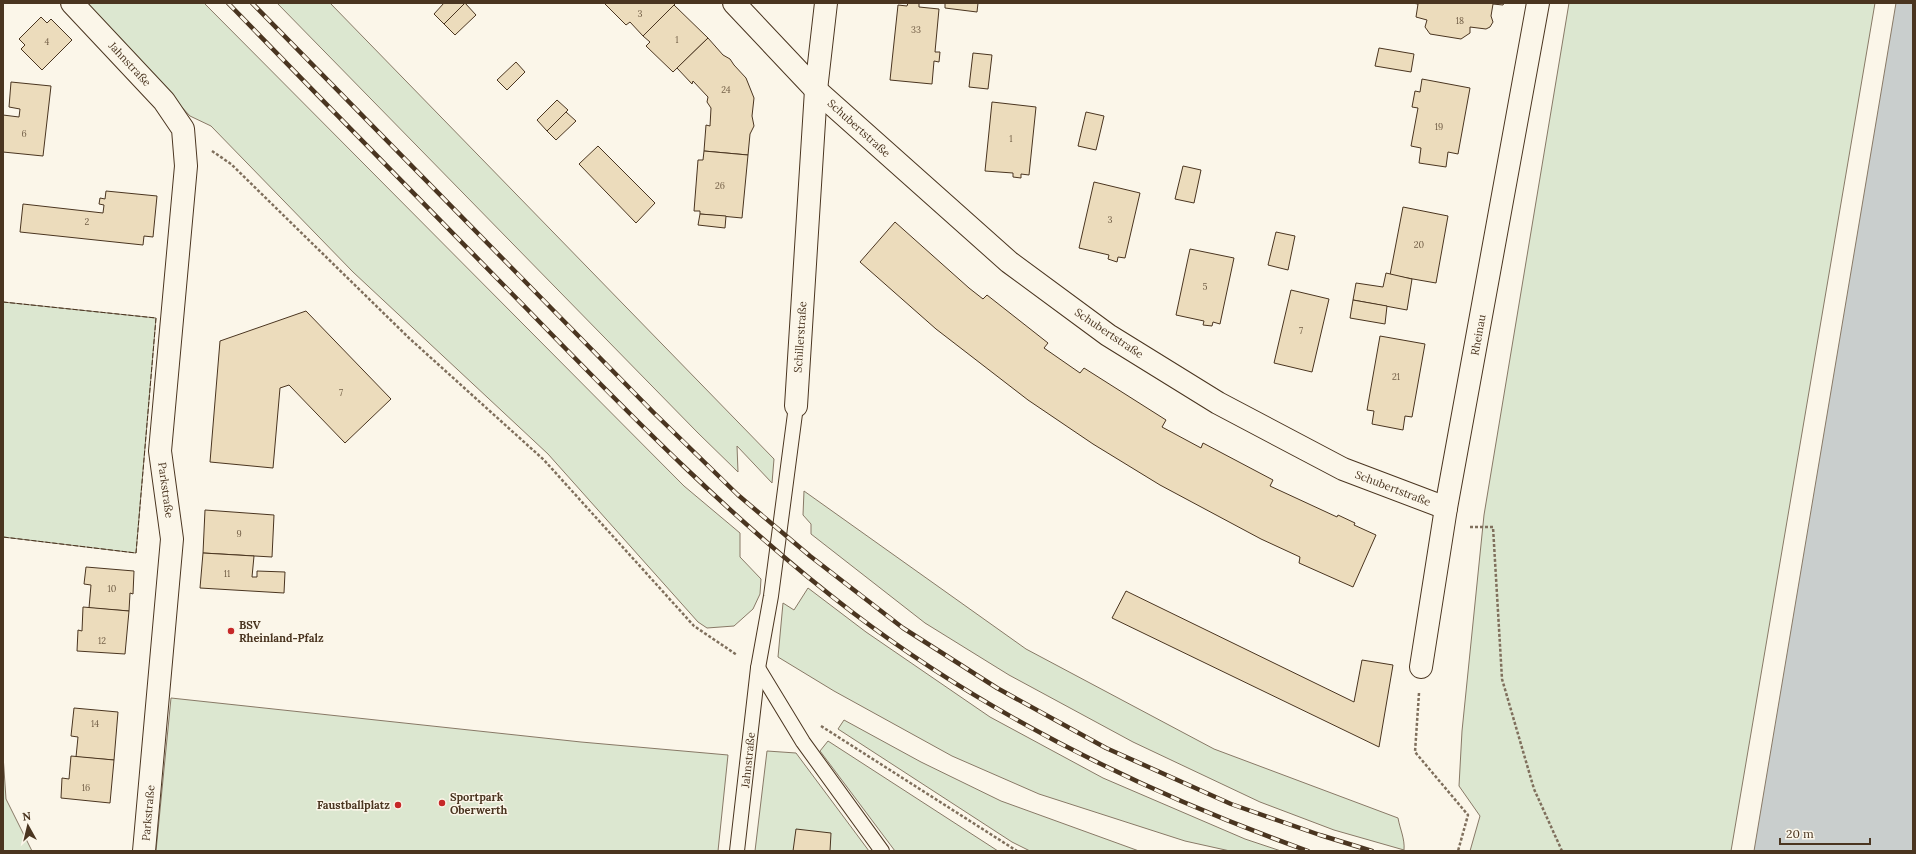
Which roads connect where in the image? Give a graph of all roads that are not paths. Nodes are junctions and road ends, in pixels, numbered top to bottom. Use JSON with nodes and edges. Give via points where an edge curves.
{"nodes":[{"id":1,"x":72,"y":3,"type":"edge"},
{"id":2,"x":734,"y":3,"type":"edge"},
{"id":3,"x":826,"y":3,"type":"edge"},
{"id":4,"x":1538,"y":3,"type":"edge"},
{"id":5,"x":816,"y":90,"type":"junction"},
{"id":6,"x":183,"y":129,"type":"joint"},
{"id":7,"x":796,"y":406,"type":"joint"},
{"id":8,"x":1446,"y":508,"type":"junction"},
{"id":9,"x":1420,"y":667,"type":"road end"},
{"id":10,"x":758,"y":668,"type":"junction"},
{"id":11,"x":144,"y":851,"type":"edge"},
{"id":12,"x":738,"y":851,"type":"edge"},
{"id":13,"x":882,"y":851,"type":"edge"}],
"edges":[{"from":1,"to":6,"type":"street","name":"Jahnstraße","via":[[164,101]]},
{"from":2,"to":5,"type":"street","name":"Schubertstraße"},
{"from":3,"to":5,"type":"street","name":"Schillerstraße"},
{"from":4,"to":8,"type":"street","name":"Rheinau"},
{"from":5,"to":7,"type":"street","name":"Schillerstraße"},
{"from":5,"to":8,"type":"street","name":"Schubertstraße","via":[[1009,262],[1108,335],[1218,403],[1343,469]]},
{"from":6,"to":11,"type":"street","name":"Parkstraße","via":[[186,166],[160,451],[172,539]]},
{"from":7,"to":10,"type":"lane","name":"Schillerstraße","via":[[774,581]]},
{"from":8,"to":9,"type":"street","name":"Rheinau"},
{"from":10,"to":12,"type":"lane","name":"Jahnstraße"},
{"from":10,"to":13,"type":"lane","via":[[803,742]]}]}
